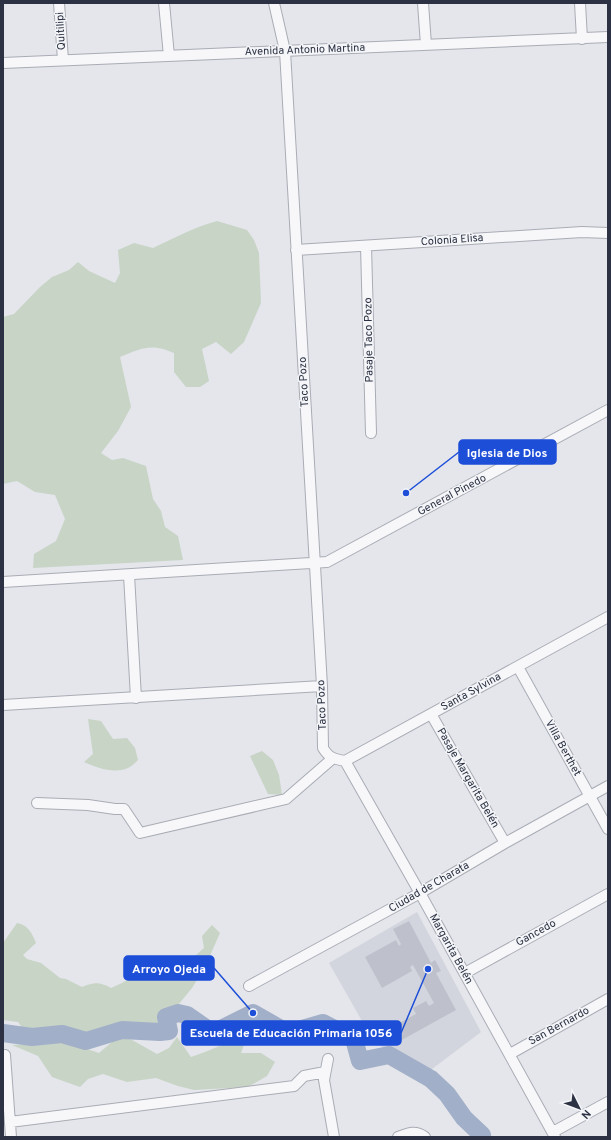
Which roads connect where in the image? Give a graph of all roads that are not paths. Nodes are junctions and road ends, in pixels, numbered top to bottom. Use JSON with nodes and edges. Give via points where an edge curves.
{"nodes":[{"id":1,"x":59,"y":3,"type":"edge"},
{"id":2,"x":164,"y":3,"type":"edge"},
{"id":3,"x":274,"y":3,"type":"edge"},
{"id":4,"x":423,"y":3,"type":"edge"},
{"id":5,"x":580,"y":3,"type":"edge"},
{"id":6,"x":608,"y":37,"type":"edge"},
{"id":7,"x":582,"y":39,"type":"junction"},
{"id":8,"x":426,"y":45,"type":"junction"},
{"id":9,"x":285,"y":51,"type":"junction"},
{"id":10,"x":169,"y":56,"type":"junction"},
{"id":11,"x":63,"y":60,"type":"junction"},
{"id":12,"x":3,"y":63,"type":"edge"},
{"id":13,"x":608,"y":233,"type":"edge"},
{"id":14,"x":366,"y":246,"type":"junction"},
{"id":15,"x":296,"y":250,"type":"junction"},
{"id":16,"x":608,"y":410,"type":"edge"},
{"id":17,"x":371,"y":433,"type":"dead end"},
{"id":18,"x":314,"y":563,"type":"junction"},
{"id":19,"x":128,"y":575,"type":"junction"},
{"id":20,"x":3,"y":582,"type":"edge"},
{"id":21,"x":608,"y":617,"type":"edge"},
{"id":22,"x":518,"y":667,"type":"junction"},
{"id":23,"x":322,"y":686,"type":"junction"},
{"id":24,"x":136,"y":698,"type":"junction"},
{"id":25,"x":3,"y":705,"type":"edge"},
{"id":26,"x":431,"y":714,"type":"junction"},
{"id":27,"x":332,"y":759,"type":"junction"},
{"id":28,"x":345,"y":761,"type":"junction"},
{"id":29,"x":608,"y":786,"type":"edge"},
{"id":30,"x":589,"y":796,"type":"junction"},
{"id":31,"x":37,"y":803,"type":"dead end"},
{"id":32,"x":608,"y":829,"type":"edge"},
{"id":33,"x":505,"y":843,"type":"junction"},
{"id":34,"x":420,"y":893,"type":"junction"},
{"id":35,"x":608,"y":894,"type":"edge"},
{"id":36,"x":465,"y":973,"type":"junction"},
{"id":37,"x":249,"y":986,"type":"dead end"},
{"id":38,"x":608,"y":999,"type":"edge"},
{"id":39,"x":510,"y":1054,"type":"junction"},
{"id":40,"x":4,"y":1056,"type":"edge"},
{"id":41,"x":328,"y":1059,"type":"dead end"},
{"id":42,"x":325,"y":1072,"type":"junction"},
{"id":43,"x":608,"y":1102,"type":"edge"},
{"id":44,"x":10,"y":1122,"type":"junction"},
{"id":45,"x":554,"y":1135,"type":"edge"},
{"id":46,"x":11,"y":1137,"type":"edge"},
{"id":47,"x":334,"y":1137,"type":"edge"},
{"id":48,"x":398,"y":1137,"type":"edge"},
{"id":49,"x":425,"y":1137,"type":"edge"}],
"edges":[{"from":1,"to":11,"type":"street","name":"Quitilipi"},
{"from":2,"to":10,"type":"street"},
{"from":3,"to":9,"type":"street","name":"Taco Pozo"},
{"from":4,"to":8,"type":"street"},
{"from":5,"to":7,"type":"street"},
{"from":6,"to":7,"type":"street","name":"Avenida Antonio Martina"},
{"from":7,"to":8,"type":"street","name":"Avenida Antonio Martina"},
{"from":8,"to":9,"type":"street","name":"Avenida Antonio Martina"},
{"from":9,"to":10,"type":"street","name":"Avenida Antonio Martina"},
{"from":9,"to":15,"type":"street","name":"Taco Pozo"},
{"from":10,"to":11,"type":"street","name":"Avenida Antonio Martina"},
{"from":11,"to":12,"type":"street","name":"Avenida Antonio Martina"},
{"from":13,"to":14,"type":"street","name":"Colonia Elisa","via":[[582,232]]},
{"from":14,"to":15,"type":"street","name":"Colonia Elisa"},
{"from":14,"to":17,"type":"street","name":"Pasaje Taco Pozo"},
{"from":15,"to":18,"type":"street","name":"Taco Pozo"},
{"from":16,"to":18,"type":"street","name":"General Pinedo","via":[[327,562]]},
{"from":18,"to":19,"type":"street","name":"General Pinedo"},
{"from":18,"to":23,"type":"street","name":"Taco Pozo"},
{"from":19,"to":20,"type":"street","name":"General Pinedo"},
{"from":19,"to":24,"type":"street"},
{"from":21,"to":22,"type":"street","name":"Santa Sylvina"},
{"from":22,"to":26,"type":"street","name":"Santa Sylvina"},
{"from":22,"to":30,"type":"street","name":"Villa Berthet"},
{"from":23,"to":24,"type":"street"},
{"from":23,"to":27,"type":"street","name":"Taco Pozo","via":[[323,748]]},
{"from":24,"to":25,"type":"street"},
{"from":26,"to":28,"type":"street","name":"Santa Sylvina"},
{"from":26,"to":33,"type":"street","name":"Pasaje Margarita Belén"},
{"from":27,"to":28,"type":"street"},
{"from":27,"to":31,"type":"street","via":[[286,799],[140,833],[124,809]]},
{"from":28,"to":34,"type":"street","name":"Margarita Belén"},
{"from":29,"to":30,"type":"street","name":"Ciudad de Charata"},
{"from":30,"to":32,"type":"street","name":"Villa Berthet"},
{"from":30,"to":33,"type":"street","name":"Ciudad de Charata"},
{"from":33,"to":34,"type":"street","name":"Ciudad de Charata"},
{"from":34,"to":36,"type":"street","name":"Margarita Belén"},
{"from":34,"to":37,"type":"street","name":"Ciudad de Charata"},
{"from":35,"to":36,"type":"street","name":"Gancedo"},
{"from":36,"to":39,"type":"street","name":"Margarita Belén"},
{"from":38,"to":39,"type":"street","name":"San Bernardo"},
{"from":39,"to":45,"type":"street","name":"Margarita Belén"},
{"from":40,"to":44,"type":"street"},
{"from":41,"to":42,"type":"street"},
{"from":42,"to":44,"type":"street","via":[[304,1076],[294,1086]]},
{"from":42,"to":47,"type":"street","via":[[324,1080]]},
{"from":43,"to":45,"type":"street"},
{"from":44,"to":46,"type":"street"},
{"from":48,"to":49,"type":"street","via":[[410,1132],[418,1132]]}]}
